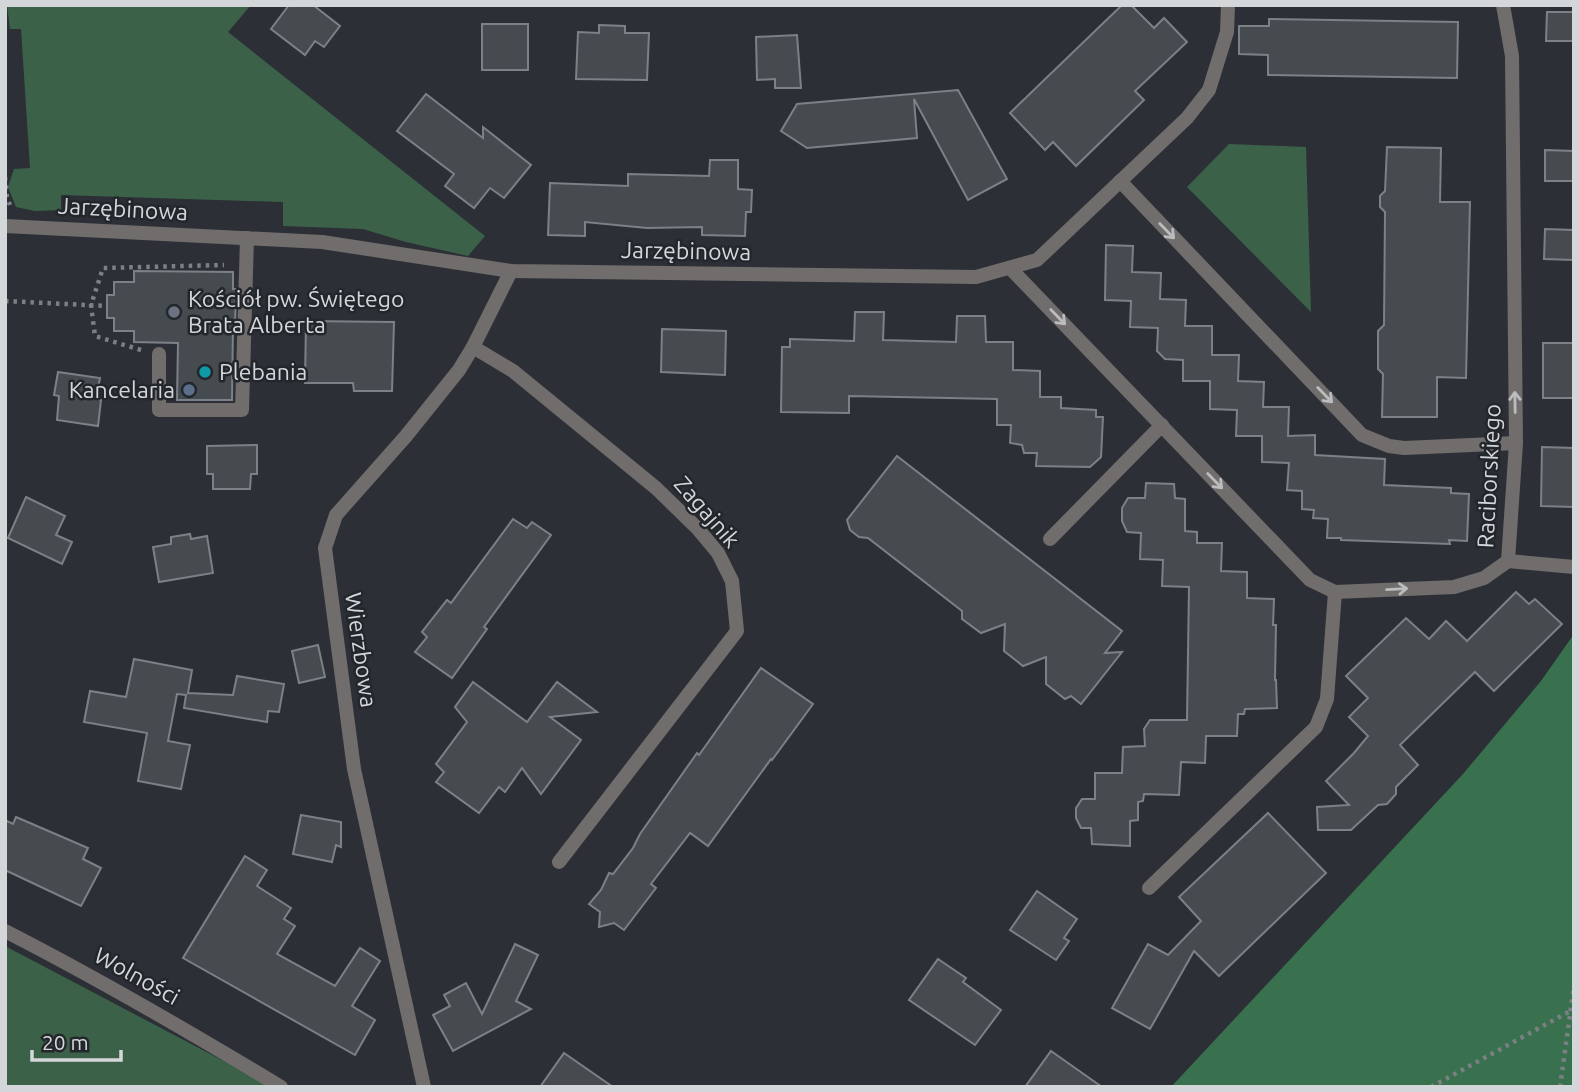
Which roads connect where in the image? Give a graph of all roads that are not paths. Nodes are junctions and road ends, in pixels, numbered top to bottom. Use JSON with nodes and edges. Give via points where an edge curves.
{"nodes":[{"id":1,"x":1228,"y":5,"type":"edge"},
{"id":2,"x":1503,"y":5,"type":"edge"},
{"id":3,"x":1120,"y":181,"type":"junction"},
{"id":4,"x":5,"y":226,"type":"edge"},
{"id":5,"x":247,"y":238,"type":"junction"},
{"id":6,"x":1010,"y":268,"type":"junction"},
{"id":7,"x":511,"y":271,"type":"junction"},
{"id":8,"x":473,"y":347,"type":"junction"},
{"id":9,"x":159,"y":355,"type":"road end"},
{"id":10,"x":1162,"y":425,"type":"junction"},
{"id":11,"x":1516,"y":443,"type":"junction"},
{"id":12,"x":1050,"y":539,"type":"dead end"},
{"id":13,"x":1508,"y":561,"type":"junction"},
{"id":14,"x":1574,"y":567,"type":"edge"},
{"id":15,"x":1335,"y":592,"type":"junction"},
{"id":16,"x":559,"y":862,"type":"dead end"},
{"id":17,"x":1149,"y":888,"type":"dead end"},
{"id":18,"x":5,"y":931,"type":"edge"},
{"id":19,"x":281,"y":1087,"type":"edge"},
{"id":20,"x":424,"y":1087,"type":"edge"}],
"edges":[{"from":1,"to":3,"type":"street","name":"Jarzębinowa","via":[[1227,32],[1209,90],[1187,118]]},
{"from":11,"to":2,"type":"street","name":"Raciborskiego","one_way":true,"via":[[1511,56]]},
{"from":3,"to":6,"type":"street","name":"Jarzębinowa","via":[[1037,260]]},
{"from":3,"to":11,"type":"street","one_way":true,"via":[[1362,435],[1404,448]]},
{"from":4,"to":5,"type":"street","name":"Jarzębinowa"},
{"from":5,"to":7,"type":"street","name":"Jarzębinowa","via":[[322,242]]},
{"from":5,"to":9,"type":"street","via":[[242,410],[159,410]]},
{"from":6,"to":7,"type":"street","name":"Jarzębinowa","via":[[976,277]]},
{"from":6,"to":10,"type":"street","one_way":true},
{"from":7,"to":8,"type":"street","name":"Wierzbowa"},
{"from":8,"to":16,"type":"street","name":"Zagajnik","via":[[513,371],[656,488],[718,553],[732,581],[737,631]]},
{"from":8,"to":20,"type":"street","name":"Wierzbowa","via":[[406,436],[336,515],[325,548],[354,769]]},
{"from":10,"to":12,"type":"street"},
{"from":10,"to":15,"type":"street","one_way":true,"via":[[1310,580]]},
{"from":11,"to":13,"type":"street","name":"Raciborskiego"},
{"from":13,"to":14,"type":"street"},
{"from":15,"to":13,"type":"street","name":"Raciborskiego","one_way":true,"via":[[1454,587],[1484,578]]},
{"from":15,"to":17,"type":"street","via":[[1327,699],[1316,727]]},
{"from":18,"to":19,"type":"street","name":"Wolności","via":[[156,1012]]}]}
